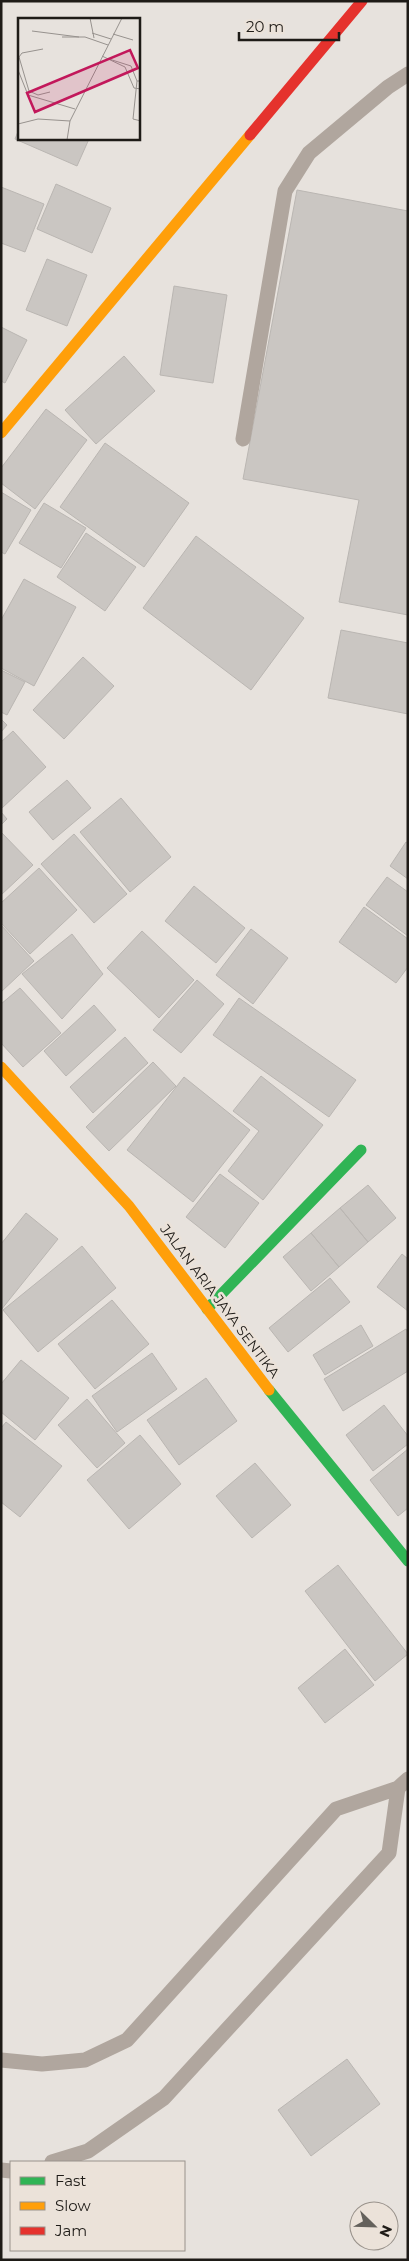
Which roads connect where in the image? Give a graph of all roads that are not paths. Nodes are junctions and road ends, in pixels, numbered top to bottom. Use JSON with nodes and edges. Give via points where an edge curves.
{"nodes":[{"id":1,"x":362,"y":1,"type":"edge"},
{"id":2,"x":408,"y":74,"type":"edge"},
{"id":3,"x":1,"y":433,"type":"edge"},
{"id":4,"x":243,"y":439,"type":"dead end"},
{"id":5,"x":1,"y":1067,"type":"edge"},
{"id":6,"x":361,"y":1150,"type":"dead end"},
{"id":7,"x":206,"y":1309,"type":"junction"},
{"id":8,"x":408,"y":1561,"type":"edge"},
{"id":9,"x":403,"y":1784,"type":"edge"},
{"id":10,"x":1,"y":2060,"type":"edge"},
{"id":11,"x":55,"y":2161,"type":"edge"}],
"edges":[{"from":1,"to":3,"type":"street"},
{"from":2,"to":4,"type":"lane","via":[[309,153],[285,191]]},
{"from":5,"to":7,"type":"street","name":"JALAN ARIA JAYA SENTIKA","via":[[129,1206]]},
{"from":6,"to":7,"type":"street"},
{"from":7,"to":8,"type":"street","name":"JALAN ARIA JAYA SENTIKA"},
{"from":9,"to":10,"type":"lane","via":[[336,1809],[126,2040],[85,2060],[42,2064]]},
{"from":9,"to":11,"type":"lane","via":[[389,1853],[164,2098],[88,2151]]}]}
